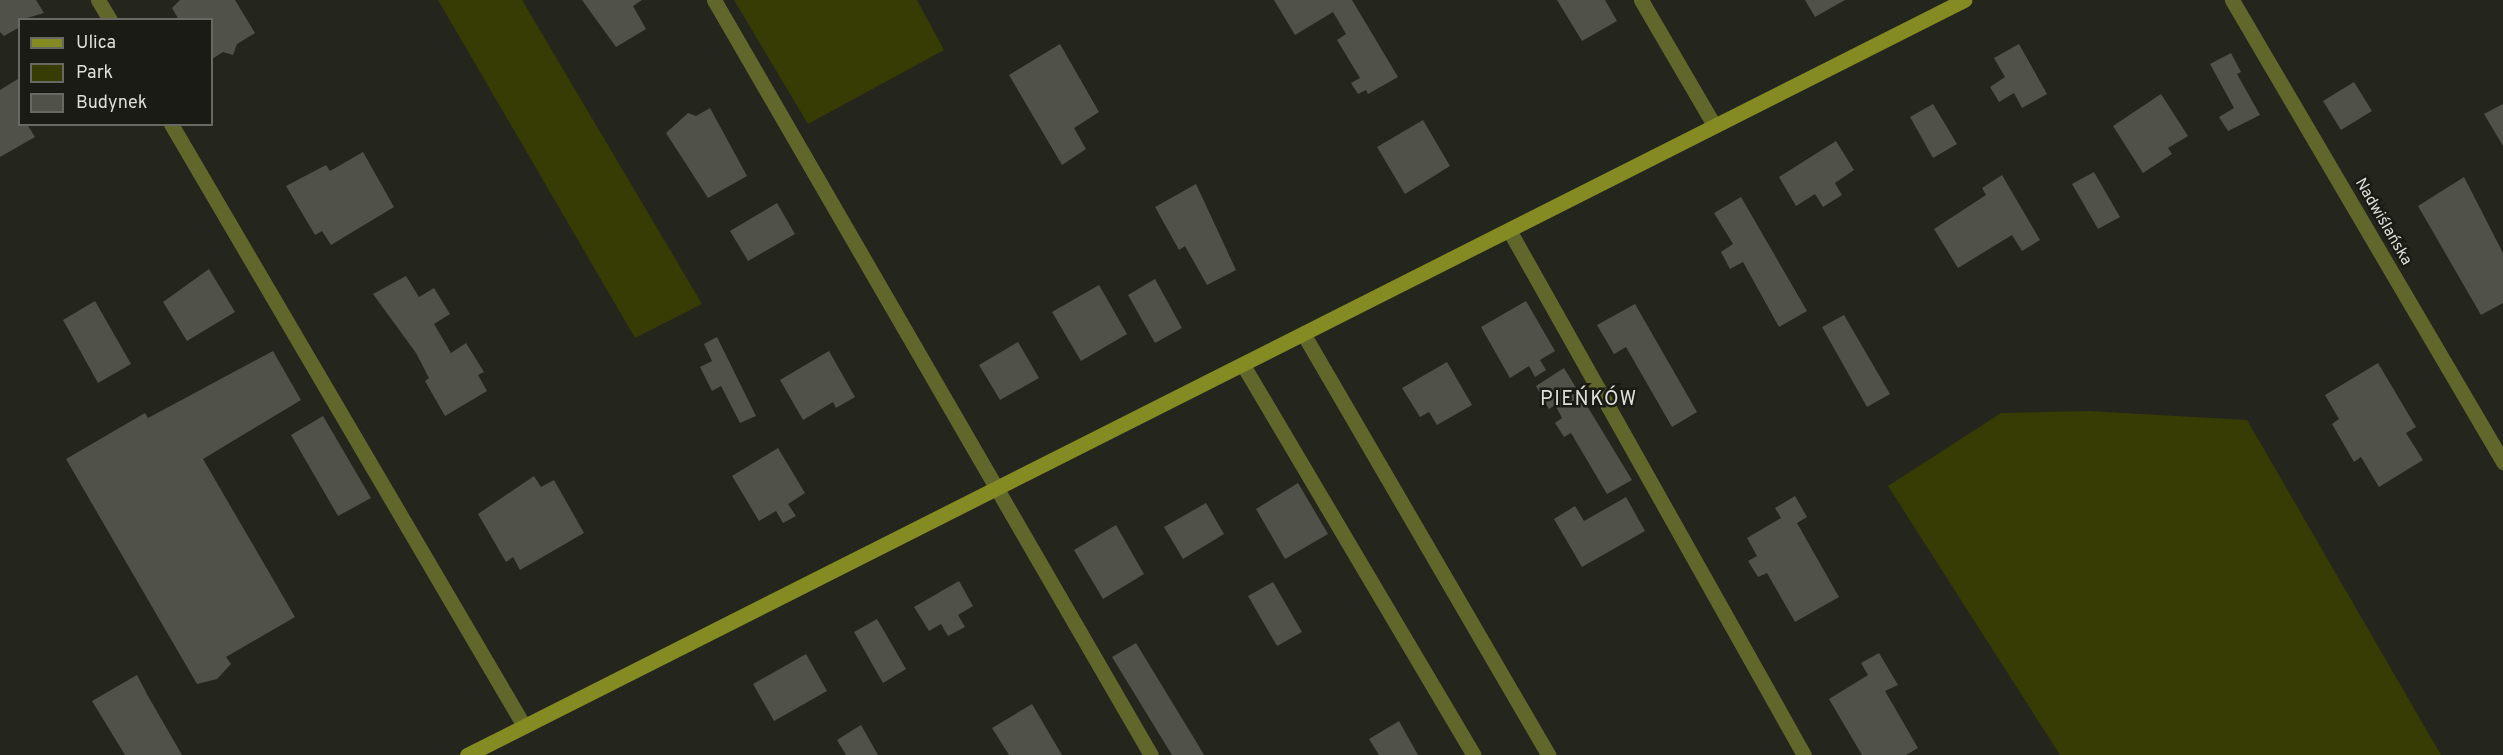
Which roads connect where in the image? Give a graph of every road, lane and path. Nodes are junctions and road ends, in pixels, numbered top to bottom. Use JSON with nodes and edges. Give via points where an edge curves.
{"nodes":[{"id":1,"x":98,"y":0,"type":"edge"},
{"id":2,"x":714,"y":0,"type":"edge"},
{"id":3,"x":1641,"y":0,"type":"edge"},
{"id":4,"x":1964,"y":0,"type":"edge"},
{"id":5,"x":2232,"y":0,"type":"edge"},
{"id":6,"x":109,"y":18,"type":"edge"},
{"id":7,"x":1714,"y":125,"type":"junction"},
{"id":8,"x":172,"y":126,"type":"edge"},
{"id":9,"x":1509,"y":230,"type":"junction"},
{"id":10,"x":1304,"y":334,"type":"junction"},
{"id":11,"x":1243,"y":365,"type":"junction"},
{"id":12,"x":2503,"y":462,"type":"edge"},
{"id":13,"x":995,"y":490,"type":"junction"},
{"id":14,"x":524,"y":726,"type":"junction"},
{"id":15,"x":467,"y":755,"type":"edge"},
{"id":16,"x":1151,"y":755,"type":"edge"},
{"id":17,"x":1474,"y":755,"type":"edge"},
{"id":18,"x":1548,"y":755,"type":"edge"},
{"id":19,"x":1804,"y":755,"type":"edge"}],
"edges":[{"from":1,"to":6,"type":"street"},
{"from":2,"to":13,"type":"street"},
{"from":3,"to":7,"type":"street"},
{"from":4,"to":7,"type":"street"},
{"from":5,"to":12,"type":"street","name":"Nadwiślańska"},
{"from":7,"to":9,"type":"street"},
{"from":8,"to":14,"type":"street"},
{"from":9,"to":10,"type":"street"},
{"from":9,"to":19,"type":"street"},
{"from":10,"to":11,"type":"street"},
{"from":10,"to":18,"type":"street"},
{"from":11,"to":13,"type":"street"},
{"from":11,"to":17,"type":"street"},
{"from":13,"to":14,"type":"street"},
{"from":13,"to":16,"type":"street"},
{"from":14,"to":15,"type":"street"}]}
